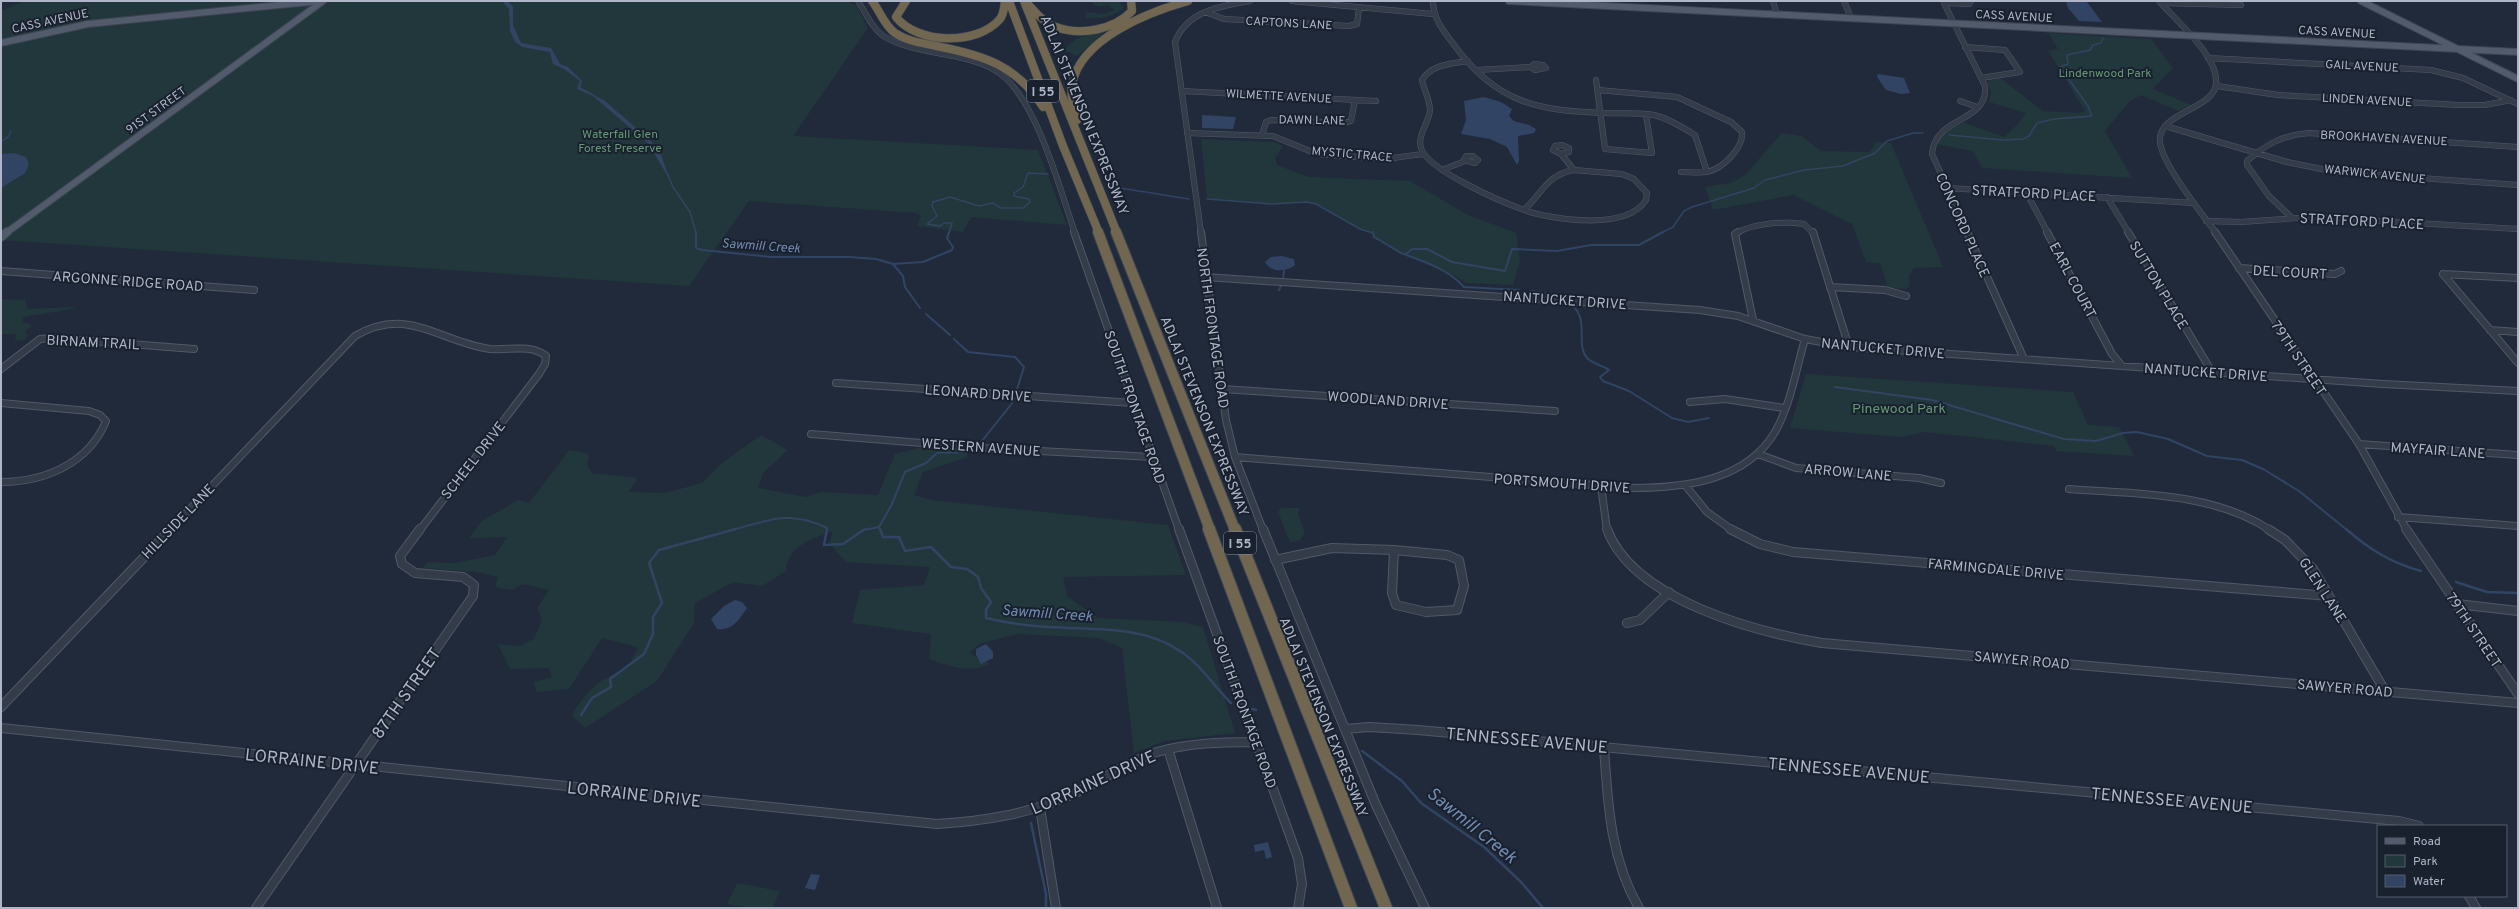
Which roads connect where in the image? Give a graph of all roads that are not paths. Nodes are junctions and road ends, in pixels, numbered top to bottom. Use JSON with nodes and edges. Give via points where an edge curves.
{"nodes":[{"id":1,"x":320,"y":1,"type":"edge"},
{"id":2,"x":323,"y":1,"type":"edge"},
{"id":3,"x":858,"y":1,"type":"edge"},
{"id":4,"x":872,"y":1,"type":"edge"},
{"id":5,"x":906,"y":1,"type":"edge"},
{"id":6,"x":1005,"y":1,"type":"edge"},
{"id":7,"x":1009,"y":1,"type":"edge"},
{"id":8,"x":1025,"y":1,"type":"edge"},
{"id":9,"x":1131,"y":1,"type":"edge"},
{"id":10,"x":1188,"y":1,"type":"edge"},
{"id":11,"x":1250,"y":1,"type":"edge"},
{"id":12,"x":1292,"y":1,"type":"edge"},
{"id":13,"x":1433,"y":1,"type":"edge"},
{"id":14,"x":1509,"y":1,"type":"edge"},
{"id":15,"x":1773,"y":1,"type":"edge"},
{"id":16,"x":1844,"y":1,"type":"edge"},
{"id":17,"x":1971,"y":1,"type":"edge"},
{"id":18,"x":2360,"y":1,"type":"edge"},
{"id":19,"x":1943,"y":2,"type":"edge"},
{"id":20,"x":2160,"y":2,"type":"edge"},
{"id":21,"x":2241,"y":4,"type":"dead end"},
{"id":22,"x":1359,"y":9,"type":"junction"},
{"id":23,"x":1206,"y":12,"type":"junction"},
{"id":24,"x":1433,"y":14,"type":"junction"},
{"id":25,"x":1777,"y":15,"type":"junction"},
{"id":26,"x":1851,"y":18,"type":"junction"},
{"id":27,"x":1955,"y":24,"type":"junction"},
{"id":28,"x":2188,"y":36,"type":"junction"},
{"id":29,"x":1,"y":43,"type":"edge"},
{"id":30,"x":1966,"y":47,"type":"junction"},
{"id":31,"x":2460,"y":49,"type":"junction"},
{"id":32,"x":2518,"y":52,"type":"edge"},
{"id":33,"x":2208,"y":58,"type":"junction"},
{"id":34,"x":1468,"y":62,"type":"junction"},
{"id":35,"x":1531,"y":67,"type":"dead end"},
{"id":36,"x":1477,"y":70,"type":"junction"},
{"id":37,"x":1981,"y":78,"type":"junction"},
{"id":38,"x":2518,"y":79,"type":"edge"},
{"id":39,"x":1596,"y":80,"type":"dead end"},
{"id":40,"x":2217,"y":86,"type":"junction"},
{"id":41,"x":1598,"y":90,"type":"junction"},
{"id":42,"x":1182,"y":91,"type":"junction"},
{"id":43,"x":2518,"y":99,"type":"edge"},
{"id":44,"x":1355,"y":100,"type":"junction"},
{"id":45,"x":2510,"y":100,"type":"junction"},
{"id":46,"x":1376,"y":101,"type":"dead end"},
{"id":47,"x":1960,"y":101,"type":"dead end"},
{"id":48,"x":2518,"y":104,"type":"edge"},
{"id":49,"x":1978,"y":108,"type":"junction"},
{"id":50,"x":1603,"y":112,"type":"junction"},
{"id":51,"x":1646,"y":115,"type":"junction"},
{"id":52,"x":2165,"y":126,"type":"junction"},
{"id":53,"x":1187,"y":133,"type":"junction"},
{"id":54,"x":1262,"y":135,"type":"junction"},
{"id":55,"x":1063,"y":146,"type":"junction"},
{"id":56,"x":2518,"y":146,"type":"edge"},
{"id":57,"x":2256,"y":153,"type":"junction"},
{"id":58,"x":1423,"y":154,"type":"junction"},
{"id":59,"x":1562,"y":154,"type":"dead end"},
{"id":60,"x":1085,"y":155,"type":"junction"},
{"id":61,"x":1465,"y":161,"type":"dead end"},
{"id":62,"x":1442,"y":170,"type":"junction"},
{"id":63,"x":1574,"y":170,"type":"junction"},
{"id":64,"x":1681,"y":172,"type":"dead end"},
{"id":65,"x":1707,"y":172,"type":"junction"},
{"id":66,"x":2518,"y":185,"type":"edge"},
{"id":67,"x":1947,"y":188,"type":"junction"},
{"id":68,"x":2026,"y":192,"type":"junction"},
{"id":69,"x":2107,"y":197,"type":"junction"},
{"id":70,"x":2194,"y":203,"type":"junction"},
{"id":71,"x":1524,"y":210,"type":"junction"},
{"id":72,"x":2291,"y":218,"type":"junction"},
{"id":73,"x":2206,"y":221,"type":"junction"},
{"id":74,"x":2518,"y":229,"type":"edge"},
{"id":75,"x":1,"y":237,"type":"edge"},
{"id":76,"x":2238,"y":268,"type":"junction"},
{"id":77,"x":1,"y":271,"type":"edge"},
{"id":78,"x":2341,"y":271,"type":"dead end"},
{"id":79,"x":1206,"y":276,"type":"junction"},
{"id":80,"x":2518,"y":278,"type":"edge"},
{"id":81,"x":1830,"y":287,"type":"junction"},
{"id":82,"x":254,"y":290,"type":"dead end"},
{"id":83,"x":1906,"y":296,"type":"dead end"},
{"id":84,"x":1754,"y":320,"type":"junction"},
{"id":85,"x":2490,"y":330,"type":"junction"},
{"id":86,"x":2518,"y":332,"type":"edge"},
{"id":87,"x":355,"y":336,"type":"joint"},
{"id":88,"x":1805,"y":339,"type":"junction"},
{"id":89,"x":1849,"y":347,"type":"junction"},
{"id":90,"x":194,"y":349,"type":"dead end"},
{"id":91,"x":2024,"y":359,"type":"junction"},
{"id":92,"x":2518,"y":363,"type":"edge"},
{"id":93,"x":2122,"y":366,"type":"junction"},
{"id":94,"x":1,"y":369,"type":"edge"},
{"id":95,"x":2212,"y":372,"type":"junction"},
{"id":96,"x":2314,"y":380,"type":"junction"},
{"id":97,"x":836,"y":383,"type":"dead end"},
{"id":98,"x":1222,"y":389,"type":"junction"},
{"id":99,"x":2518,"y":391,"type":"edge"},
{"id":100,"x":1690,"y":402,"type":"dead end"},
{"id":101,"x":1,"y":403,"type":"edge"},
{"id":102,"x":1133,"y":403,"type":"junction"},
{"id":103,"x":1784,"y":408,"type":"junction"},
{"id":104,"x":1555,"y":412,"type":"dead end"},
{"id":105,"x":811,"y":434,"type":"dead end"},
{"id":106,"x":2359,"y":444,"type":"junction"},
{"id":107,"x":1758,"y":454,"type":"junction"},
{"id":108,"x":2518,"y":455,"type":"edge"},
{"id":109,"x":1152,"y":457,"type":"junction"},
{"id":110,"x":1235,"y":457,"type":"junction"},
{"id":111,"x":1,"y":482,"type":"edge"},
{"id":112,"x":1941,"y":483,"type":"dead end"},
{"id":113,"x":1685,"y":485,"type":"junction"},
{"id":114,"x":1601,"y":486,"type":"junction"},
{"id":115,"x":2070,"y":489,"type":"dead end"},
{"id":116,"x":2398,"y":517,"type":"junction"},
{"id":117,"x":2518,"y":526,"type":"edge"},
{"id":118,"x":1394,"y":550,"type":"junction"},
{"id":119,"x":1274,"y":560,"type":"junction"},
{"id":120,"x":463,"y":577,"type":"joint"},
{"id":121,"x":1669,"y":592,"type":"junction"},
{"id":122,"x":2329,"y":596,"type":"junction"},
{"id":123,"x":2457,"y":604,"type":"junction"},
{"id":124,"x":2518,"y":611,"type":"edge"},
{"id":125,"x":1627,"y":623,"type":"dead end"},
{"id":126,"x":2385,"y":691,"type":"junction"},
{"id":127,"x":2518,"y":694,"type":"edge"},
{"id":128,"x":2518,"y":703,"type":"edge"},
{"id":129,"x":1,"y":707,"type":"edge"},
{"id":130,"x":1,"y":728,"type":"edge"},
{"id":131,"x":1345,"y":729,"type":"junction"},
{"id":132,"x":1254,"y":742,"type":"junction"},
{"id":133,"x":1604,"y":748,"type":"junction"},
{"id":134,"x":1168,"y":749,"type":"junction"},
{"id":135,"x":355,"y":765,"type":"junction"},
{"id":136,"x":1040,"y":808,"type":"junction"},
{"id":137,"x":2415,"y":825,"type":"edge"},
{"id":138,"x":2470,"y":897,"type":"edge"},
{"id":139,"x":256,"y":908,"type":"edge"},
{"id":140,"x":1056,"y":908,"type":"edge"},
{"id":141,"x":1217,"y":908,"type":"edge"},
{"id":142,"x":1298,"y":908,"type":"edge"},
{"id":143,"x":1351,"y":908,"type":"edge"},
{"id":144,"x":1386,"y":908,"type":"edge"},
{"id":145,"x":1425,"y":908,"type":"edge"},
{"id":146,"x":1639,"y":908,"type":"edge"},
{"id":147,"x":2476,"y":908,"type":"edge"}],
"edges":[{"from":1,"to":29,"type":"main road","name":"CASS AVENUE","via":[[88,24]]},
{"from":2,"to":75,"type":"main road","name":"91ST STREET"},
{"from":3,"to":102,"type":"street","name":"SOUTH FRONTAGE ROAD","via":[[885,37],[911,47],[983,65],[1002,75],[1021,94],[1046,150]]},
{"from":4,"to":55,"type":"highway","via":[[889,28],[904,38],[970,53],[1014,71],[1038,96]]},
{"from":5,"to":6,"type":"highway","via":[[896,16],[900,24],[917,34],[937,38],[982,31],[999,20]]},
{"from":7,"to":55,"type":"highway","name":"ADLAI STEVENSON EXPRESSWAY","number":"I 55"},
{"from":8,"to":9,"type":"highway","via":[[1043,20],[1056,27],[1076,30],[1104,27],[1120,21],[1132,10]]},
{"from":8,"to":60,"type":"highway","name":"ADLAI STEVENSON EXPRESSWAY","number":"I 55"},
{"from":10,"to":60,"type":"highway","via":[[1157,11],[1130,24],[1095,48],[1082,63],[1072,81],[1072,94]]},
{"from":11,"to":23,"type":"street","name":"NORTH FRONTAGE ROAD","via":[[1216,7]]},
{"from":12,"to":22,"type":"street"},
{"from":13,"to":24,"type":"street"},
{"from":14,"to":25,"type":"main road","name":"CASS AVENUE"},
{"from":15,"to":25,"type":"street"},
{"from":16,"to":26,"type":"street"},
{"from":17,"to":19,"type":"street","via":[[1969,4]]},
{"from":18,"to":31,"type":"main road"},
{"from":19,"to":27,"type":"street"},
{"from":20,"to":21,"type":"street"},
{"from":20,"to":28,"type":"street"},
{"from":22,"to":23,"type":"street","name":"CAPTONS LANE","via":[[1357,24],[1349,26],[1224,20]]},
{"from":22,"to":24,"type":"street"},
{"from":23,"to":42,"type":"street","name":"NORTH FRONTAGE ROAD","via":[[1178,31],[1175,46]]},
{"from":24,"to":34,"type":"street"},
{"from":25,"to":26,"type":"main road","name":"CASS AVENUE"},
{"from":26,"to":27,"type":"main road","name":"CASS AVENUE"},
{"from":27,"to":28,"type":"main road","name":"CASS AVENUE"},
{"from":27,"to":30,"type":"street"},
{"from":28,"to":31,"type":"main road","name":"CASS AVENUE"},
{"from":28,"to":33,"type":"street"},
{"from":30,"to":37,"type":"street"},
{"from":30,"to":37,"type":"street","via":[[2005,50],[2010,54],[2019,73]]},
{"from":31,"to":32,"type":"main road","name":"CASS AVENUE"},
{"from":31,"to":38,"type":"main road"},
{"from":33,"to":40,"type":"street","via":[[2216,73]]},
{"from":33,"to":45,"type":"street","name":"GAIL AVENUE","via":[[2431,70],[2463,78]]},
{"from":34,"to":36,"type":"street"},
{"from":34,"to":58,"type":"street","via":[[1434,68],[1423,77],[1430,111],[1420,139]]},
{"from":35,"to":36,"type":"street"},
{"from":36,"to":50,"type":"street","via":[[1504,94],[1521,101],[1554,109]]},
{"from":37,"to":49,"type":"street","via":[[1987,96]]},
{"from":39,"to":41,"type":"street"},
{"from":40,"to":45,"type":"street","name":"LINDEN AVENUE","via":[[2278,95],[2452,105],[2485,105]]},
{"from":40,"to":52,"type":"street","via":[[2201,104],[2174,118]]},
{"from":41,"to":50,"type":"street"},
{"from":41,"to":65,"type":"street","via":[[1677,97],[1738,127],[1744,137],[1740,144],[1720,167]]},
{"from":42,"to":44,"type":"street","name":"WILMETTE AVENUE"},
{"from":42,"to":53,"type":"street","name":"NORTH FRONTAGE ROAD"},
{"from":43,"to":45,"type":"street","name":"LINDEN AVENUE"},
{"from":44,"to":46,"type":"street","name":"WILMETTE AVENUE"},
{"from":44,"to":54,"type":"street","name":"DAWN LANE","via":[[1351,121],[1345,123],[1271,120],[1266,122]]},
{"from":45,"to":48,"type":"street","name":"GAIL AVENUE"},
{"from":47,"to":49,"type":"street"},
{"from":49,"to":67,"type":"street","name":"CONCORD PLACE","via":[[1939,132],[1932,141],[1932,154]]},
{"from":50,"to":51,"type":"street"},
{"from":50,"to":51,"type":"street","via":[[1604,149],[1652,153]]},
{"from":51,"to":65,"type":"street","via":[[1666,119],[1695,135]]},
{"from":52,"to":57,"type":"street","name":"WARWICK AVENUE"},
{"from":52,"to":70,"type":"street","name":"79TH STREET","via":[[2160,139],[2161,150]]},
{"from":53,"to":54,"type":"street","name":"MYSTIC TRACE"},
{"from":53,"to":79,"type":"street","name":"NORTH FRONTAGE ROAD"},
{"from":54,"to":58,"type":"street","name":"MYSTIC TRACE","via":[[1284,139],[1317,154],[1385,159]]},
{"from":55,"to":143,"type":"highway","name":"ADLAI STEVENSON EXPRESSWAY","number":"I 55","via":[[1079,181]]},
{"from":56,"to":57,"type":"street","name":"BROOKHAVEN AVENUE","via":[[2299,133],[2272,140]]},
{"from":57,"to":66,"type":"street","name":"WARWICK AVENUE","via":[[2310,167],[2360,175]]},
{"from":57,"to":72,"type":"street","via":[[2248,162],[2250,172]]},
{"from":58,"to":62,"type":"street"},
{"from":59,"to":63,"type":"street"},
{"from":60,"to":144,"type":"highway","name":"ADLAI STEVENSON EXPRESSWAY","number":"I 55"},
{"from":61,"to":62,"type":"street"},
{"from":62,"to":71,"type":"street"},
{"from":63,"to":71,"type":"street","via":[[1551,178],[1539,196]]},
{"from":63,"to":71,"type":"street","via":[[1622,174],[1641,184],[1648,196],[1637,209],[1603,220],[1555,217]]},
{"from":64,"to":65,"type":"street"},
{"from":67,"to":68,"type":"street","name":"STRATFORD PLACE"},
{"from":67,"to":91,"type":"street","name":"CONCORD PLACE"},
{"from":68,"to":69,"type":"street","name":"STRATFORD PLACE"},
{"from":68,"to":93,"type":"street","name":"EARL COURT","via":[[2112,354]]},
{"from":69,"to":70,"type":"street","name":"STRATFORD PLACE"},
{"from":69,"to":95,"type":"street","name":"SUTTON PLACE"},
{"from":70,"to":73,"type":"street","name":"79TH STREET"},
{"from":72,"to":73,"type":"street","name":"STRATFORD PLACE","via":[[2241,222]]},
{"from":72,"to":74,"type":"street","name":"STRATFORD PLACE"},
{"from":73,"to":76,"type":"street","name":"79TH STREET"},
{"from":76,"to":78,"type":"street","name":"DEL COURT","via":[[2335,274]]},
{"from":76,"to":96,"type":"street","name":"79TH STREET"},
{"from":77,"to":82,"type":"street","name":"ARGONNE RIDGE ROAD"},
{"from":79,"to":84,"type":"street","name":"NANTUCKET DRIVE","via":[[1694,309]]},
{"from":79,"to":98,"type":"street","name":"NORTH FRONTAGE ROAD"},
{"from":80,"to":85,"type":"street","via":[[2443,274]]},
{"from":81,"to":83,"type":"street","via":[[1885,290]]},
{"from":81,"to":84,"type":"street","via":[[1813,232],[1807,226],[1788,223],[1746,229],[1735,234]]},
{"from":81,"to":89,"type":"street"},
{"from":84,"to":88,"type":"street","name":"NANTUCKET DRIVE"},
{"from":85,"to":86,"type":"street"},
{"from":85,"to":92,"type":"street"},
{"from":87,"to":120,"type":"street","name":"SCHEEL DRIVE","via":[[373,326],[400,323],[478,347],[533,349],[546,356],[539,374],[400,556],[402,564],[415,573]]},
{"from":87,"to":129,"type":"street","name":"HILLSIDE LANE"},
{"from":88,"to":89,"type":"street","name":"NANTUCKET DRIVE"},
{"from":88,"to":103,"type":"street","name":"PORTSMOUTH DRIVE"},
{"from":89,"to":91,"type":"street","name":"NANTUCKET DRIVE"},
{"from":90,"to":94,"type":"street","name":"BIRNAM TRAIL","via":[[40,339]]},
{"from":91,"to":93,"type":"street","name":"NANTUCKET DRIVE"},
{"from":93,"to":95,"type":"street","name":"NANTUCKET DRIVE"},
{"from":95,"to":96,"type":"street","name":"NANTUCKET DRIVE"},
{"from":96,"to":99,"type":"street","name":"NANTUCKET DRIVE"},
{"from":96,"to":106,"type":"street","name":"79TH STREET"},
{"from":97,"to":102,"type":"street","name":"LEONARD DRIVE"},
{"from":98,"to":104,"type":"street","name":"WOODLAND DRIVE"},
{"from":98,"to":110,"type":"street","name":"NORTH FRONTAGE ROAD"},
{"from":100,"to":103,"type":"street","via":[[1707,398]]},
{"from":101,"to":111,"type":"street","via":[[98,413],[106,421],[104,430],[69,464],[45,477],[20,482]]},
{"from":102,"to":109,"type":"street","name":"SOUTH FRONTAGE ROAD"},
{"from":103,"to":107,"type":"street","name":"PORTSMOUTH DRIVE","via":[[1776,430]]},
{"from":105,"to":109,"type":"street","name":"WESTERN AVENUE","via":[[983,448]]},
{"from":106,"to":108,"type":"street","name":"MAYFAIR LANE"},
{"from":106,"to":116,"type":"street","name":"79TH STREET"},
{"from":107,"to":112,"type":"street","name":"ARROW LANE","via":[[1796,468],[1919,478]]},
{"from":107,"to":113,"type":"street","name":"PORTSMOUTH DRIVE","via":[[1725,474]]},
{"from":109,"to":132,"type":"street","name":"SOUTH FRONTAGE ROAD","via":[[1212,618]]},
{"from":110,"to":114,"type":"street","name":"PORTSMOUTH DRIVE"},
{"from":110,"to":119,"type":"street","name":"NORTH FRONTAGE ROAD"},
{"from":113,"to":114,"type":"street","name":"PORTSMOUTH DRIVE","via":[[1649,489]]},
{"from":113,"to":122,"type":"street","name":"FARMINGDALE DRIVE","via":[[1701,506],[1720,524],[1752,541],[1793,552]]},
{"from":114,"to":121,"type":"street","name":"SAWYER ROAD","via":[[1604,520],[1614,543],[1629,561]]},
{"from":115,"to":122,"type":"street","name":"GLEN LANE","via":[[2191,499],[2230,510],[2263,526],[2288,543],[2309,564]]},
{"from":116,"to":117,"type":"street"},
{"from":116,"to":123,"type":"street","name":"79TH STREET"},
{"from":118,"to":118,"type":"street","via":[[1447,555],[1459,560],[1463,571],[1463,598],[1457,610],[1442,613],[1412,610],[1396,605],[1392,593]]},
{"from":118,"to":119,"type":"street","via":[[1340,548]]},
{"from":119,"to":131,"type":"street","name":"NORTH FRONTAGE ROAD"},
{"from":120,"to":135,"type":"street","name":"87TH STREET","via":[[474,585],[473,596]]},
{"from":121,"to":125,"type":"street","via":[[1640,620]]},
{"from":121,"to":126,"type":"street","name":"SAWYER ROAD","via":[[1730,622],[1766,633],[1808,641]]},
{"from":122,"to":126,"type":"street","name":"GLEN LANE"},
{"from":123,"to":124,"type":"street"},
{"from":123,"to":127,"type":"street","name":"79TH STREET"},
{"from":126,"to":128,"type":"street","name":"SAWYER ROAD"},
{"from":130,"to":135,"type":"street","name":"LORRAINE DRIVE"},
{"from":131,"to":133,"type":"street","name":"TENNESSEE AVENUE","via":[[1368,727]]},
{"from":131,"to":145,"type":"street","name":"NORTH FRONTAGE ROAD","via":[[1376,805]]},
{"from":132,"to":134,"type":"street","name":"LORRAINE DRIVE","via":[[1200,743]]},
{"from":132,"to":142,"type":"street","name":"SOUTH FRONTAGE ROAD","via":[[1300,868],[1302,887]]},
{"from":133,"to":137,"type":"street","name":"TENNESSEE AVENUE","via":[[2398,821]]},
{"from":133,"to":146,"type":"street","via":[[1613,845],[1619,870]]},
{"from":134,"to":136,"type":"street","name":"LORRAINE DRIVE","via":[[1137,760]]},
{"from":134,"to":141,"type":"street"},
{"from":135,"to":136,"type":"street","name":"LORRAINE DRIVE","via":[[923,823],[976,821]]},
{"from":135,"to":139,"type":"street","name":"87TH STREET"},
{"from":136,"to":140,"type":"street"},
{"from":138,"to":147,"type":"street"}]}
